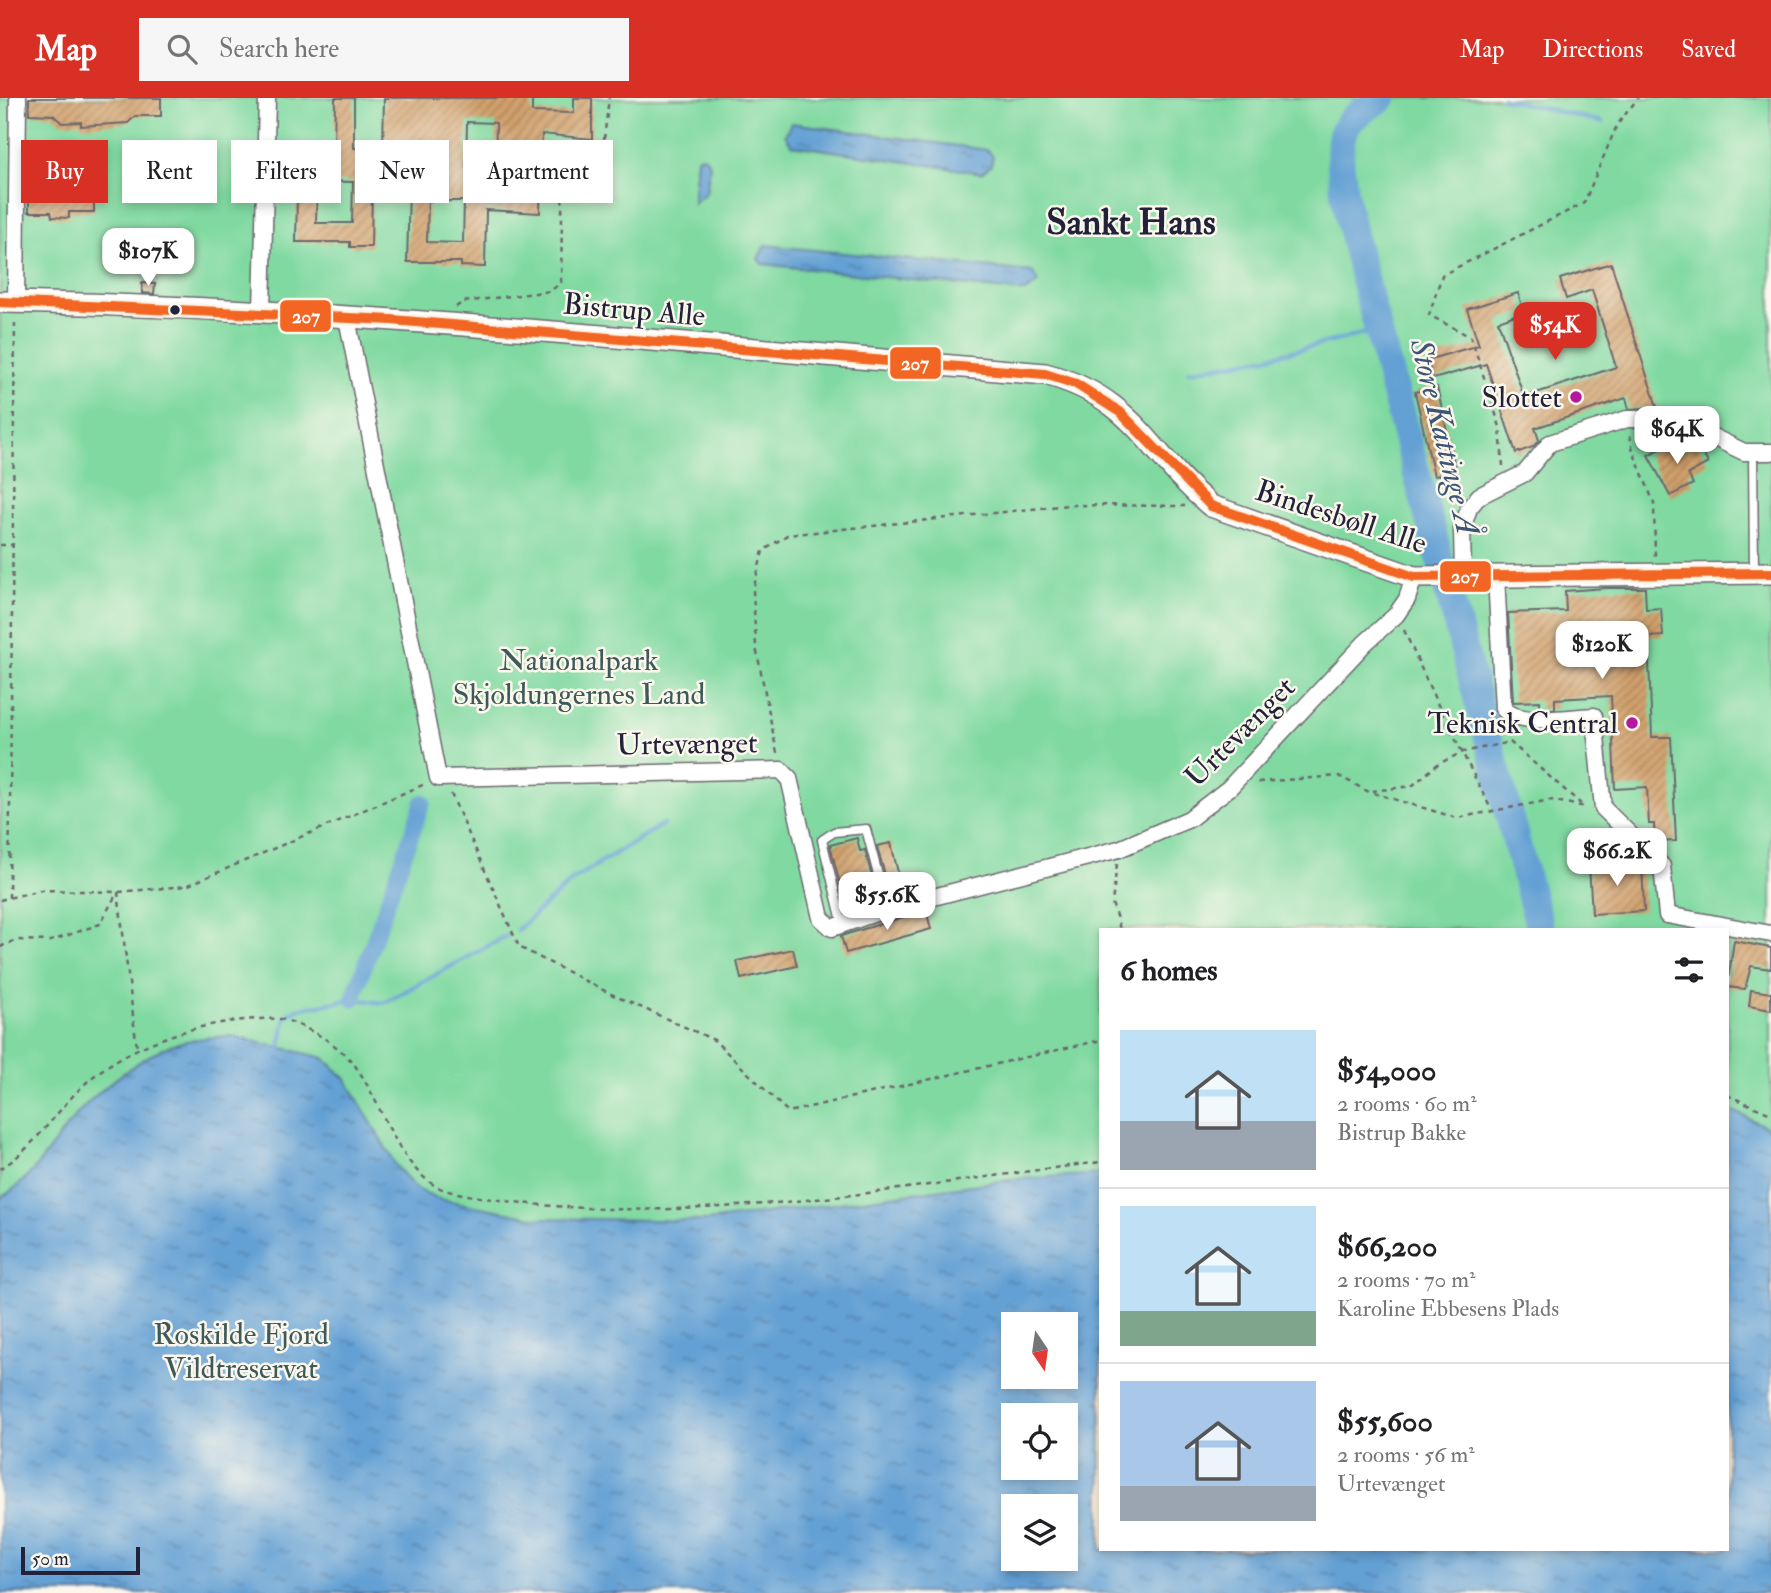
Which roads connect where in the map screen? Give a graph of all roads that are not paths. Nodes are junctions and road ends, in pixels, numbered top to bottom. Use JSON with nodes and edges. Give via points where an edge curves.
{"nodes":[{"id":1,"x":19,"y":98,"type":"edge"},
{"id":2,"x":267,"y":98,"type":"edge"},
{"id":3,"x":0,"y":176,"type":"edge"},
{"id":4,"x":17,"y":176,"type":"junction"},
{"id":5,"x":8,"y":245,"type":"edge"},
{"id":6,"x":8,"y":302,"type":"edge"},
{"id":7,"x":262,"y":312,"type":"junction"},
{"id":8,"x":347,"y":318,"type":"junction"},
{"id":9,"x":1753,"y":452,"type":"junction"},
{"id":10,"x":1771,"y":452,"type":"edge"},
{"id":11,"x":1211,"y":506,"type":"joint"},
{"id":12,"x":1763,"y":573,"type":"edge"},
{"id":13,"x":1463,"y":576,"type":"junction"},
{"id":14,"x":1496,"y":576,"type":"junction"},
{"id":15,"x":1414,"y":577,"type":"junction"},
{"id":16,"x":887,"y":909,"type":"junction"},
{"id":17,"x":843,"y":925,"type":"junction"},
{"id":18,"x":1771,"y":934,"type":"edge"}],
"edges":[{"from":1,"to":4,"type":"street"},
{"from":2,"to":7,"type":"street"},
{"from":3,"to":4,"type":"street"},
{"from":4,"to":5,"type":"street"},
{"from":5,"to":6,"type":"street"},
{"from":6,"to":7,"type":"street","name":"Bistrup Alle"},
{"from":7,"to":8,"type":"street","name":"Bistrup Alle"},
{"from":8,"to":11,"type":"street","name":"Bistrup Alle","via":[[1045,374],[1079,383],[1107,400],[1135,423],[1185,485]]},
{"from":8,"to":17,"type":"street","name":"Urtevænget","via":[[438,778],[780,770],[789,778],[821,918],[832,928]]},
{"from":9,"to":10,"type":"street"},
{"from":9,"to":12,"type":"lane"},
{"from":9,"to":13,"type":"street","via":[[1744,452],[1680,421],[1628,419],[1550,443],[1525,473],[1479,496],[1469,508],[1462,529]]},
{"from":11,"to":15,"type":"street","name":"Bindesbøll Alle"},
{"from":12,"to":14,"type":"street","name":"Bindesbøll Alle"},
{"from":13,"to":14,"type":"street","name":"Bindesbøll Alle"},
{"from":13,"to":15,"type":"street","name":"Bindesbøll Alle"},
{"from":14,"to":18,"type":"street","via":[[1503,708],[1508,715],[1522,719],[1594,716],[1603,808],[1662,866],[1667,915]]},
{"from":15,"to":16,"type":"street","name":"Urtevænget","via":[[1396,615],[1230,788],[1189,819],[1119,849]]},
{"from":16,"to":17,"type":"street","name":"Urtevænget"},
{"from":16,"to":17,"type":"lane","via":[[866,829],[835,832],[822,840]]}]}
